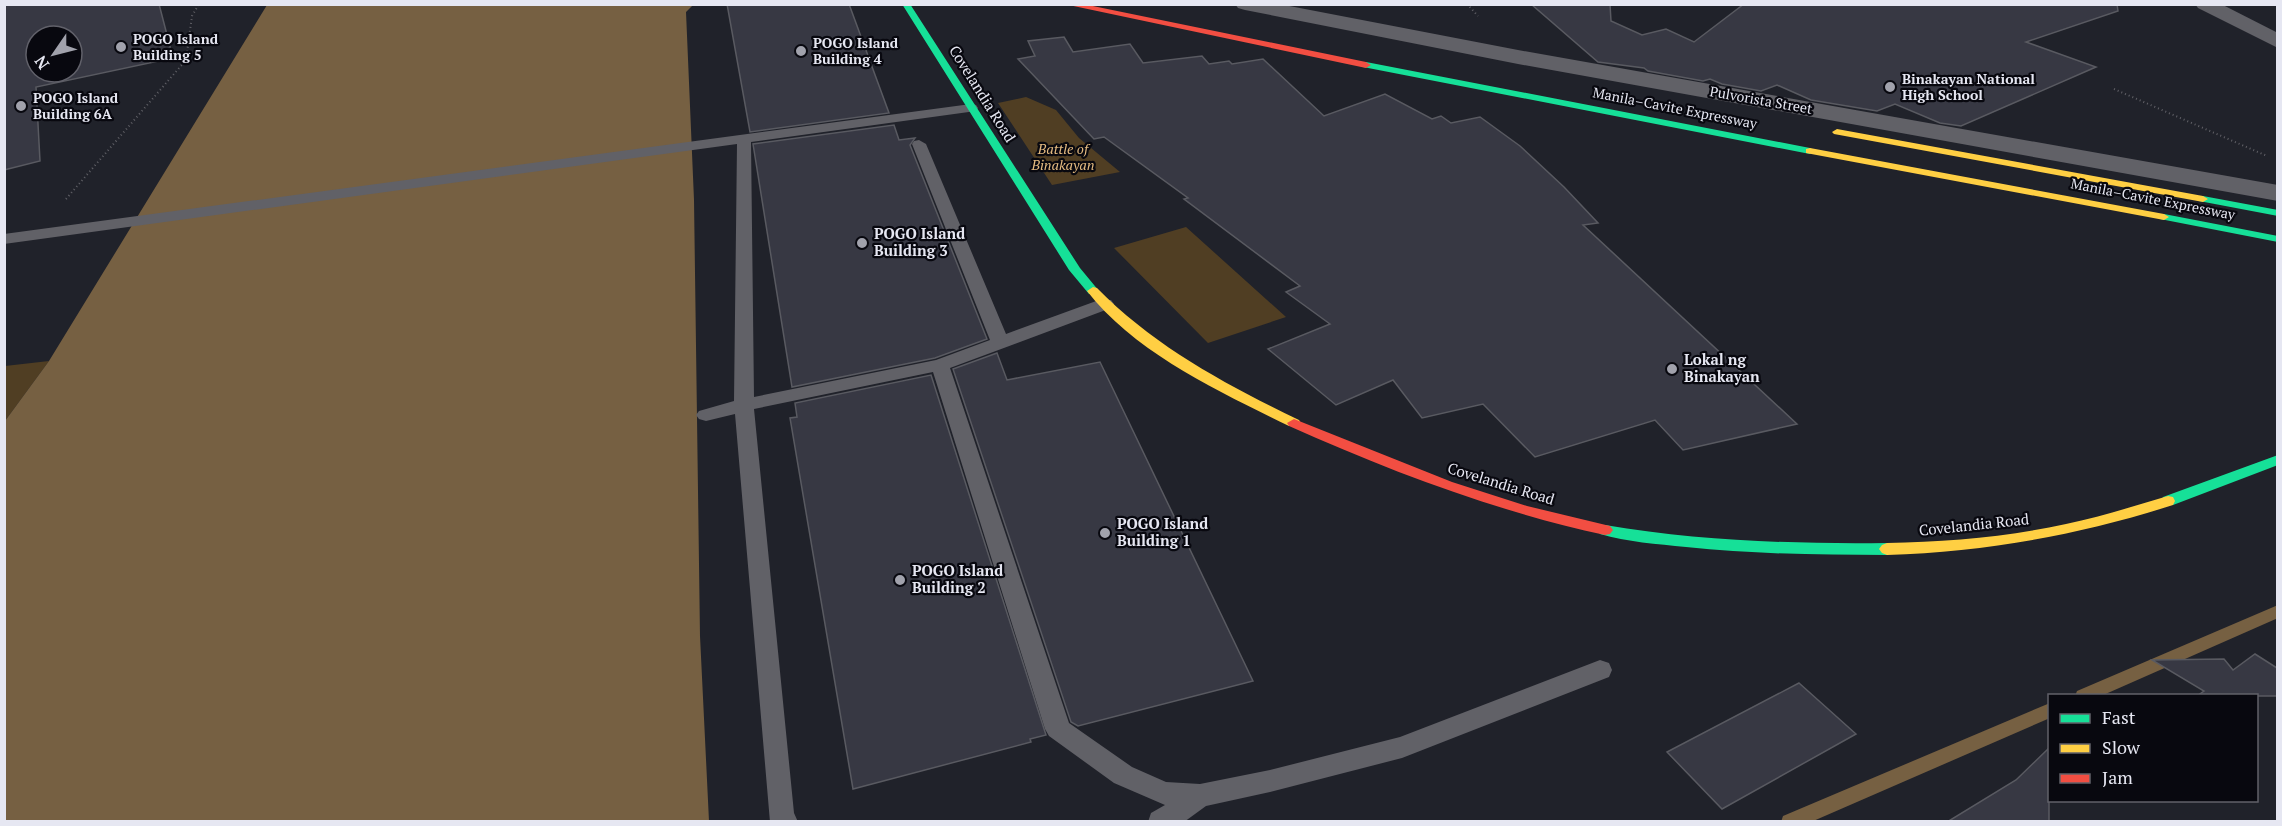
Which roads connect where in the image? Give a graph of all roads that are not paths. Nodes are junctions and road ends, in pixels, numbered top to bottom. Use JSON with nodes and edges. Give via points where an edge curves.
{"nodes":[{"id":1,"x":906,"y":4,"type":"edge"},
{"id":2,"x":1068,"y":4,"type":"edge"},
{"id":3,"x":1245,"y":4,"type":"edge"},
{"id":4,"x":2205,"y":4,"type":"edge"},
{"id":5,"x":2277,"y":42,"type":"edge"},
{"id":6,"x":971,"y":108,"type":"junction"},
{"id":7,"x":1826,"y":130,"type":"dead end"},
{"id":8,"x":744,"y":139,"type":"junction"},
{"id":9,"x":919,"y":144,"type":"dead end"},
{"id":10,"x":2277,"y":194,"type":"edge"},
{"id":11,"x":2277,"y":213,"type":"edge"},
{"id":12,"x":4,"y":239,"type":"edge"},
{"id":13,"x":2277,"y":239,"type":"edge"},
{"id":14,"x":1105,"y":304,"type":"junction"},
{"id":15,"x":1000,"y":342,"type":"junction"},
{"id":16,"x":940,"y":365,"type":"junction"},
{"id":17,"x":744,"y":405,"type":"junction"},
{"id":18,"x":706,"y":415,"type":"dead end"},
{"id":19,"x":2277,"y":460,"type":"edge"},
{"id":20,"x":1600,"y":670,"type":"dead end"},
{"id":21,"x":1200,"y":796,"type":"junction"},
{"id":22,"x":785,"y":822,"type":"edge"},
{"id":23,"x":1161,"y":822,"type":"edge"}],
"edges":[{"from":1,"to":6,"type":"main road","name":"Covelandia Road"},
{"from":2,"to":13,"type":"main road","name":"Manila–Cavite Expressway","via":[[1520,96]]},
{"from":3,"to":10,"type":"street","name":"Pulvorista Street"},
{"from":4,"to":5,"type":"street"},
{"from":6,"to":8,"type":"lane"},
{"from":6,"to":14,"type":"main road","name":"Covelandia Road","via":[[1076,270]]},
{"from":7,"to":11,"type":"main road","name":"Manila–Cavite Expressway"},
{"from":8,"to":12,"type":"lane"},
{"from":8,"to":17,"type":"lane"},
{"from":9,"to":15,"type":"lane"},
{"from":14,"to":15,"type":"lane"},
{"from":14,"to":19,"type":"main road","name":"Covelandia Road","via":[[1137,332],[1191,367],[1311,430],[1484,498],[1591,527],[1654,539],[1849,549],[2019,540],[2144,510]]},
{"from":15,"to":16,"type":"lane"},
{"from":16,"to":17,"type":"lane"},
{"from":16,"to":21,"type":"lane","via":[[1058,729],[1123,775],[1164,793]]},
{"from":17,"to":18,"type":"lane"},
{"from":17,"to":22,"type":"lane","via":[[781,817]]},
{"from":20,"to":21,"type":"lane","via":[[1402,747]]},
{"from":21,"to":23,"type":"lane"}]}
